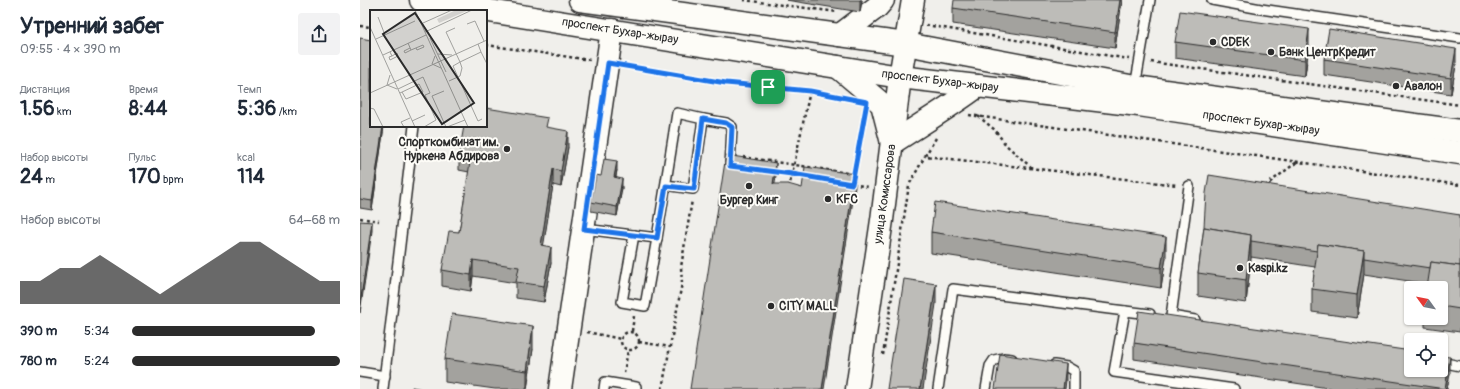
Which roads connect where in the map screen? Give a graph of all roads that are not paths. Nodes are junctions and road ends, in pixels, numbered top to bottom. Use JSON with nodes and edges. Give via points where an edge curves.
{"nodes":[{"id":1,"x":421,"y":0,"type":"edge"},
{"id":2,"x":579,"y":0,"type":"edge"},
{"id":3,"x":883,"y":0,"type":"edge"},
{"id":4,"x":913,"y":0,"type":"edge"},
{"id":5,"x":1150,"y":0,"type":"edge"},
{"id":6,"x":1212,"y":0,"type":"edge"},
{"id":7,"x":485,"y":10,"type":"edge"},
{"id":8,"x":487,"y":10,"type":"edge"},
{"id":9,"x":575,"y":24,"type":"junction"},
{"id":10,"x":612,"y":30,"type":"junction"},
{"id":11,"x":840,"y":35,"type":"junction"},
{"id":12,"x":1460,"y":38,"type":"edge"},
{"id":13,"x":906,"y":44,"type":"junction"},
{"id":14,"x":838,"y":67,"type":"junction"},
{"id":15,"x":900,"y":77,"type":"junction"},
{"id":16,"x":978,"y":86,"type":"junction"},
{"id":17,"x":1134,"y":87,"type":"junction"},
{"id":18,"x":703,"y":119,"type":"junction"},
{"id":19,"x":414,"y":127,"type":"edge"},
{"id":20,"x":1460,"y":131,"type":"edge"},
{"id":21,"x":892,"y":143,"type":"junction"},
{"id":22,"x":1460,"y":152,"type":"edge"},
{"id":23,"x":730,"y":166,"type":"edge"},
{"id":24,"x":666,"y":186,"type":"junction"},
{"id":25,"x":1190,"y":186,"type":"road end"},
{"id":26,"x":584,"y":229,"type":"junction"},
{"id":27,"x":634,"y":235,"type":"junction"},
{"id":28,"x":657,"y":238,"type":"junction"},
{"id":29,"x":1126,"y":311,"type":"junction"},
{"id":30,"x":1163,"y":315,"type":"junction"},
{"id":31,"x":1202,"y":321,"type":"edge"},
{"id":32,"x":1024,"y":361,"type":"edge"},
{"id":33,"x":1448,"y":363,"type":"edge"},
{"id":34,"x":1046,"y":364,"type":"edge"},
{"id":35,"x":1460,"y":366,"type":"edge"},
{"id":36,"x":360,"y":372,"type":"edge"},
{"id":37,"x":385,"y":376,"type":"junction"},
{"id":38,"x":383,"y":389,"type":"edge"},
{"id":39,"x":560,"y":389,"type":"edge"},
{"id":40,"x":604,"y":389,"type":"edge"},
{"id":41,"x":636,"y":389,"type":"edge"},
{"id":42,"x":857,"y":389,"type":"edge"},
{"id":43,"x":938,"y":389,"type":"edge"},
{"id":44,"x":986,"y":389,"type":"edge"},
{"id":45,"x":1074,"y":389,"type":"edge"},
{"id":46,"x":1234,"y":389,"type":"edge"}],
"edges":[{"from":1,"to":7,"type":"main road","name":"проспект Бухар-жырау"},
{"from":2,"to":9,"type":"main road"},
{"from":2,"to":11,"type":"main road","name":"проспект Бухар-жырау"},
{"from":3,"to":11,"type":"main road"},
{"from":4,"to":13,"type":"main road","name":"улица Комиссарова"},
{"from":5,"to":17,"type":"lane"},
{"from":6,"to":12,"type":"lane"},
{"from":8,"to":9,"type":"main road","name":"проспект Бухар-жырау"},
{"from":9,"to":10,"type":"main road","name":"проспект Бухар-жырау"},
{"from":10,"to":14,"type":"main road","name":"проспект Бухар-жырау"},
{"from":10,"to":26,"type":"main road"},
{"from":11,"to":13,"type":"main road","name":"проспект Бухар-жырау"},
{"from":13,"to":15,"type":"main road","name":"улица Комиссарова"},
{"from":13,"to":17,"type":"main road","name":"проспект Бухар-жырау"},
{"from":14,"to":15,"type":"main road","name":"проспект Бухар-жырау"},
{"from":14,"to":21,"type":"main road","via":[[882,104]]},
{"from":15,"to":16,"type":"main road","name":"проспект Бухар-жырау"},
{"from":15,"to":21,"type":"main road","name":"улица Комиссарова"},
{"from":16,"to":21,"type":"main road","via":[[950,107]]},
{"from":16,"to":22,"type":"main road","name":"проспект Бухар-жырау","via":[[1138,105]]},
{"from":17,"to":20,"type":"main road","name":"проспект Бухар-жырау"},
{"from":18,"to":23,"type":"lane","via":[[726,123],[732,127]]},
{"from":18,"to":24,"type":"lane","via":[[694,189]]},
{"from":18,"to":24,"type":"lane","via":[[677,113]]},
{"from":19,"to":37,"type":"lane"},
{"from":21,"to":42,"type":"main road","name":"улица Комиссарова"},
{"from":24,"to":28,"type":"lane"},
{"from":25,"to":30,"type":"lane"},
{"from":26,"to":27,"type":"lane"},
{"from":26,"to":39,"type":"main road"},
{"from":27,"to":28,"type":"lane"},
{"from":27,"to":28,"type":"lane","via":[[622,302],[644,306]]},
{"from":29,"to":30,"type":"lane"},
{"from":29,"to":43,"type":"lane","via":[[953,289]]},
{"from":29,"to":46,"type":"lane","via":[[1114,372]]},
{"from":30,"to":31,"type":"lane"},
{"from":32,"to":44,"type":"lane","via":[[1003,358],[994,360],[990,366]]},
{"from":33,"to":35,"type":"lane"},
{"from":34,"to":45,"type":"lane","via":[[1067,367],[1074,372]]},
{"from":36,"to":37,"type":"lane"},
{"from":37,"to":38,"type":"lane"},
{"from":40,"to":41,"type":"lane","via":[[605,382]]}]}
